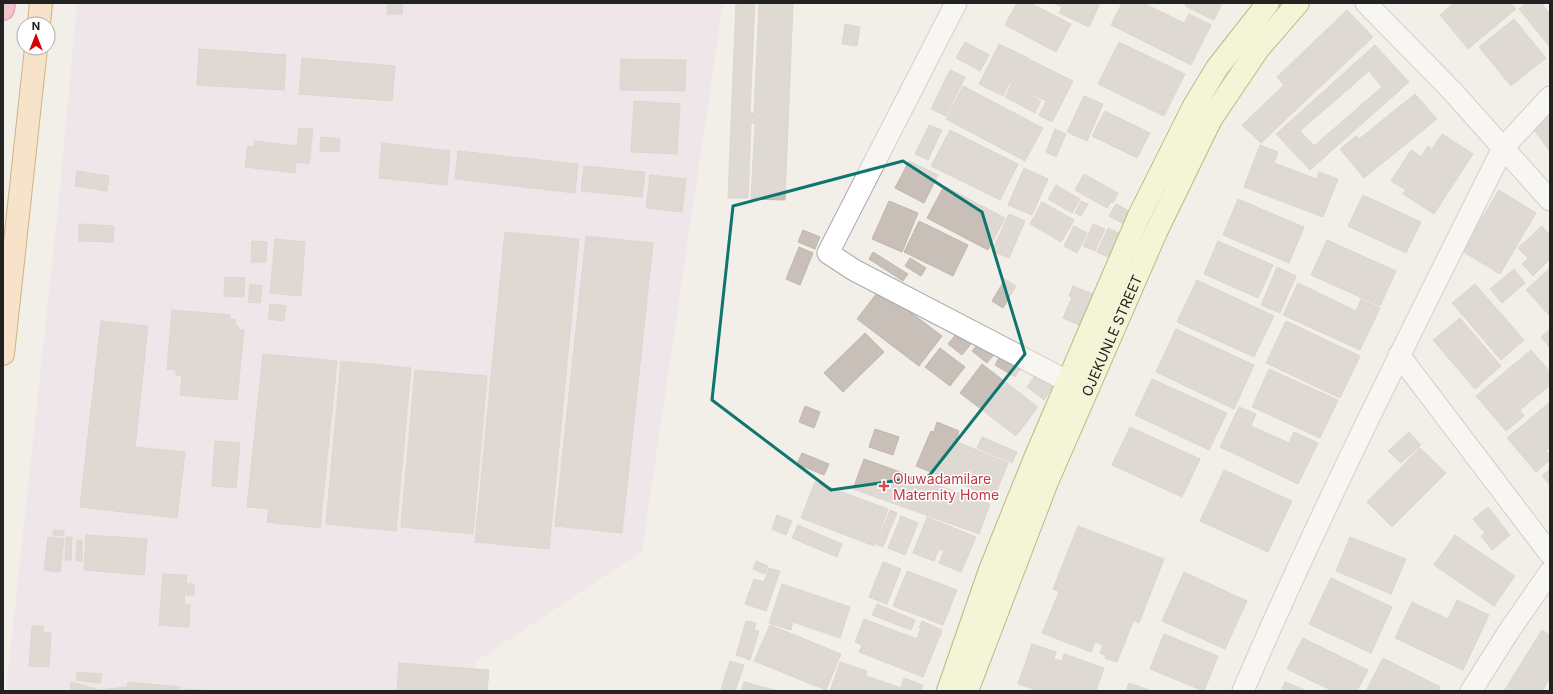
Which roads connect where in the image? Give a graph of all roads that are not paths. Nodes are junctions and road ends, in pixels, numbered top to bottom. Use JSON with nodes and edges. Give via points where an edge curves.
{"nodes":[{"id":1,"x":4,"y":3,"type":"edge"},
{"id":2,"x":41,"y":3,"type":"edge"},
{"id":3,"x":956,"y":3,"type":"edge"},
{"id":4,"x":1268,"y":3,"type":"edge"},
{"id":5,"x":1298,"y":3,"type":"edge"},
{"id":6,"x":1366,"y":3,"type":"edge"},
{"id":7,"x":3,"y":9,"type":"edge"},
{"id":8,"x":40,"y":16,"type":"edge"},
{"id":9,"x":35,"y":56,"type":"edge"},
{"id":10,"x":1550,"y":97,"type":"edge"},
{"id":11,"x":1503,"y":148,"type":"junction"},
{"id":12,"x":1550,"y":200,"type":"edge"},
{"id":13,"x":3,"y":354,"type":"edge"},
{"id":14,"x":1399,"y":355,"type":"junction"},
{"id":15,"x":1067,"y":381,"type":"junction"},
{"id":16,"x":1086,"y":394,"type":"junction"},
{"id":17,"x":1550,"y":554,"type":"edge"},
{"id":18,"x":1550,"y":572,"type":"edge"},
{"id":19,"x":948,"y":691,"type":"edge"},
{"id":20,"x":967,"y":691,"type":"edge"},
{"id":21,"x":1243,"y":691,"type":"edge"},
{"id":22,"x":1471,"y":691,"type":"edge"}],
"edges":[{"from":1,"to":7,"type":"highway"},
{"from":2,"to":8,"type":"main road"},
{"from":3,"to":15,"type":"street","via":[[828,253],[854,270]]},
{"from":4,"to":15,"type":"street","name":"OJEKUNLE STREET","via":[[1217,68],[1194,106],[1139,216]]},
{"from":5,"to":16,"type":"street","name":"OJEKUNLE STREET","via":[[1258,49],[1211,119],[1156,232]]},
{"from":6,"to":11,"type":"street","via":[[1454,92]]},
{"from":9,"to":13,"type":"main road"},
{"from":10,"to":11,"type":"street"},
{"from":11,"to":12,"type":"street"},
{"from":11,"to":14,"type":"street"},
{"from":14,"to":17,"type":"street"},
{"from":14,"to":21,"type":"street","via":[[1288,586]]},
{"from":15,"to":16,"type":"street"},
{"from":15,"to":19,"type":"street","name":"OJEKUNLE STREET","via":[[990,570]]},
{"from":16,"to":20,"type":"street","name":"OJEKUNLE STREET","via":[[1047,482]]},
{"from":18,"to":22,"type":"street"}]}
